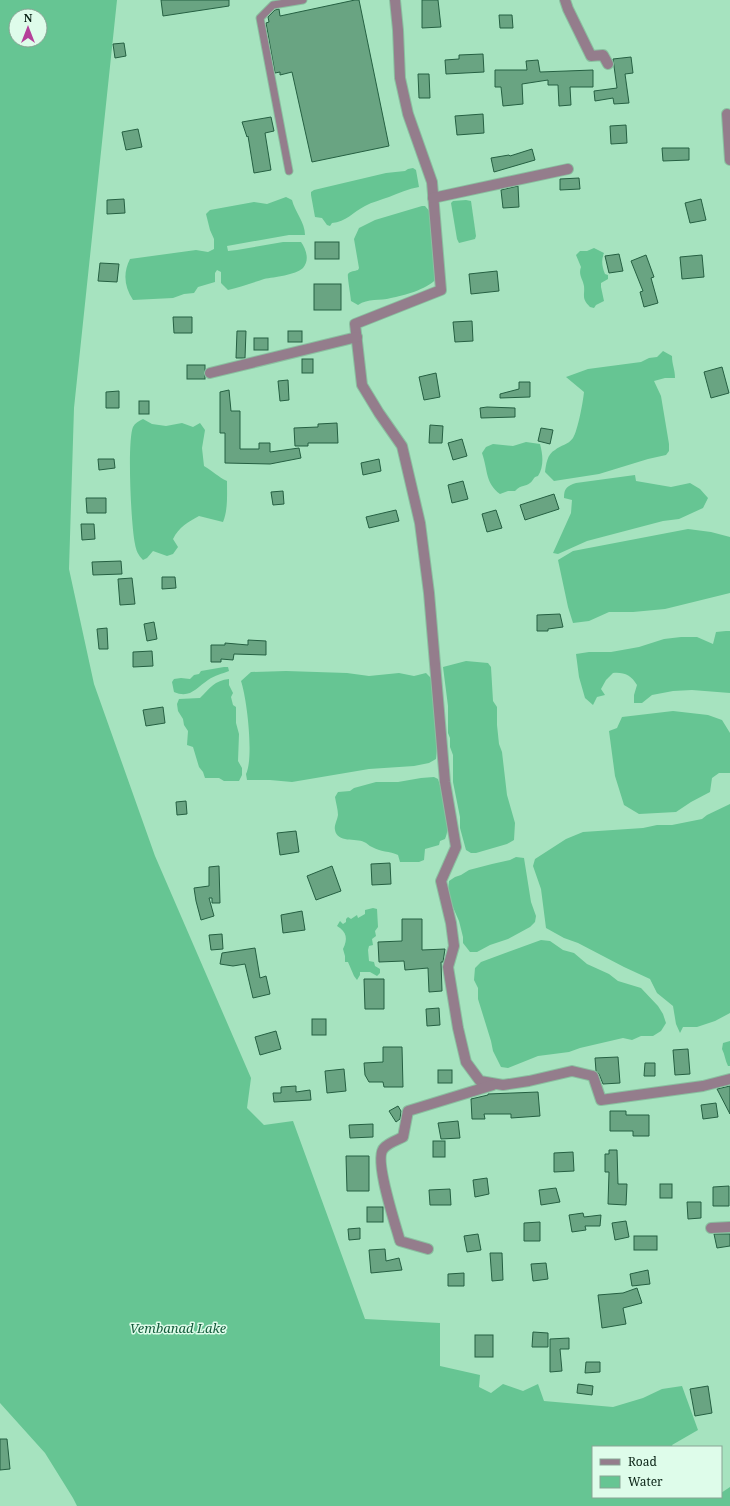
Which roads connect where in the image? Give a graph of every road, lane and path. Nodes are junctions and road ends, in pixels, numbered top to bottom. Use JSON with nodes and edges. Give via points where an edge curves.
{"nodes":[{"id":1,"x":303,"y":0,"type":"edge"},
{"id":2,"x":395,"y":0,"type":"edge"},
{"id":3,"x":565,"y":0,"type":"edge"},
{"id":4,"x":608,"y":64,"type":"dead end"},
{"id":5,"x":727,"y":114,"type":"dead end"},
{"id":6,"x":730,"y":160,"type":"edge"},
{"id":7,"x":568,"y":169,"type":"dead end"},
{"id":8,"x":289,"y":170,"type":"dead end"},
{"id":9,"x":433,"y":198,"type":"junction"},
{"id":10,"x":357,"y":337,"type":"junction"},
{"id":11,"x":210,"y":373,"type":"dead end"},
{"id":12,"x":730,"y":1079,"type":"edge"},
{"id":13,"x":497,"y":1084,"type":"junction"},
{"id":14,"x":730,"y":1227,"type":"edge"},
{"id":15,"x":711,"y":1228,"type":"dead end"},
{"id":16,"x":428,"y":1249,"type":"dead end"}],
"edges":[{"from":1,"to":8,"type":"lane","via":[[273,5],[260,18]]},
{"from":2,"to":9,"type":"street","via":[[400,78],[408,114],[432,182]]},
{"from":3,"to":4,"type":"street","via":[[591,56],[603,55]]},
{"from":5,"to":6,"type":"street"},
{"from":7,"to":9,"type":"street"},
{"from":9,"to":10,"type":"street","via":[[441,290],[355,324]]},
{"from":10,"to":11,"type":"street"},
{"from":10,"to":13,"type":"street","via":[[362,385],[402,446],[420,523],[430,601],[445,782],[456,847],[441,881],[454,946],[448,966],[458,1028],[466,1062],[480,1081]]},
{"from":12,"to":13,"type":"street","via":[[703,1086],[601,1100],[593,1076],[572,1071],[529,1081]]},
{"from":13,"to":16,"type":"street","via":[[408,1111],[402,1137],[383,1148],[380,1156],[386,1194],[400,1241]]},
{"from":14,"to":15,"type":"street"}]}
